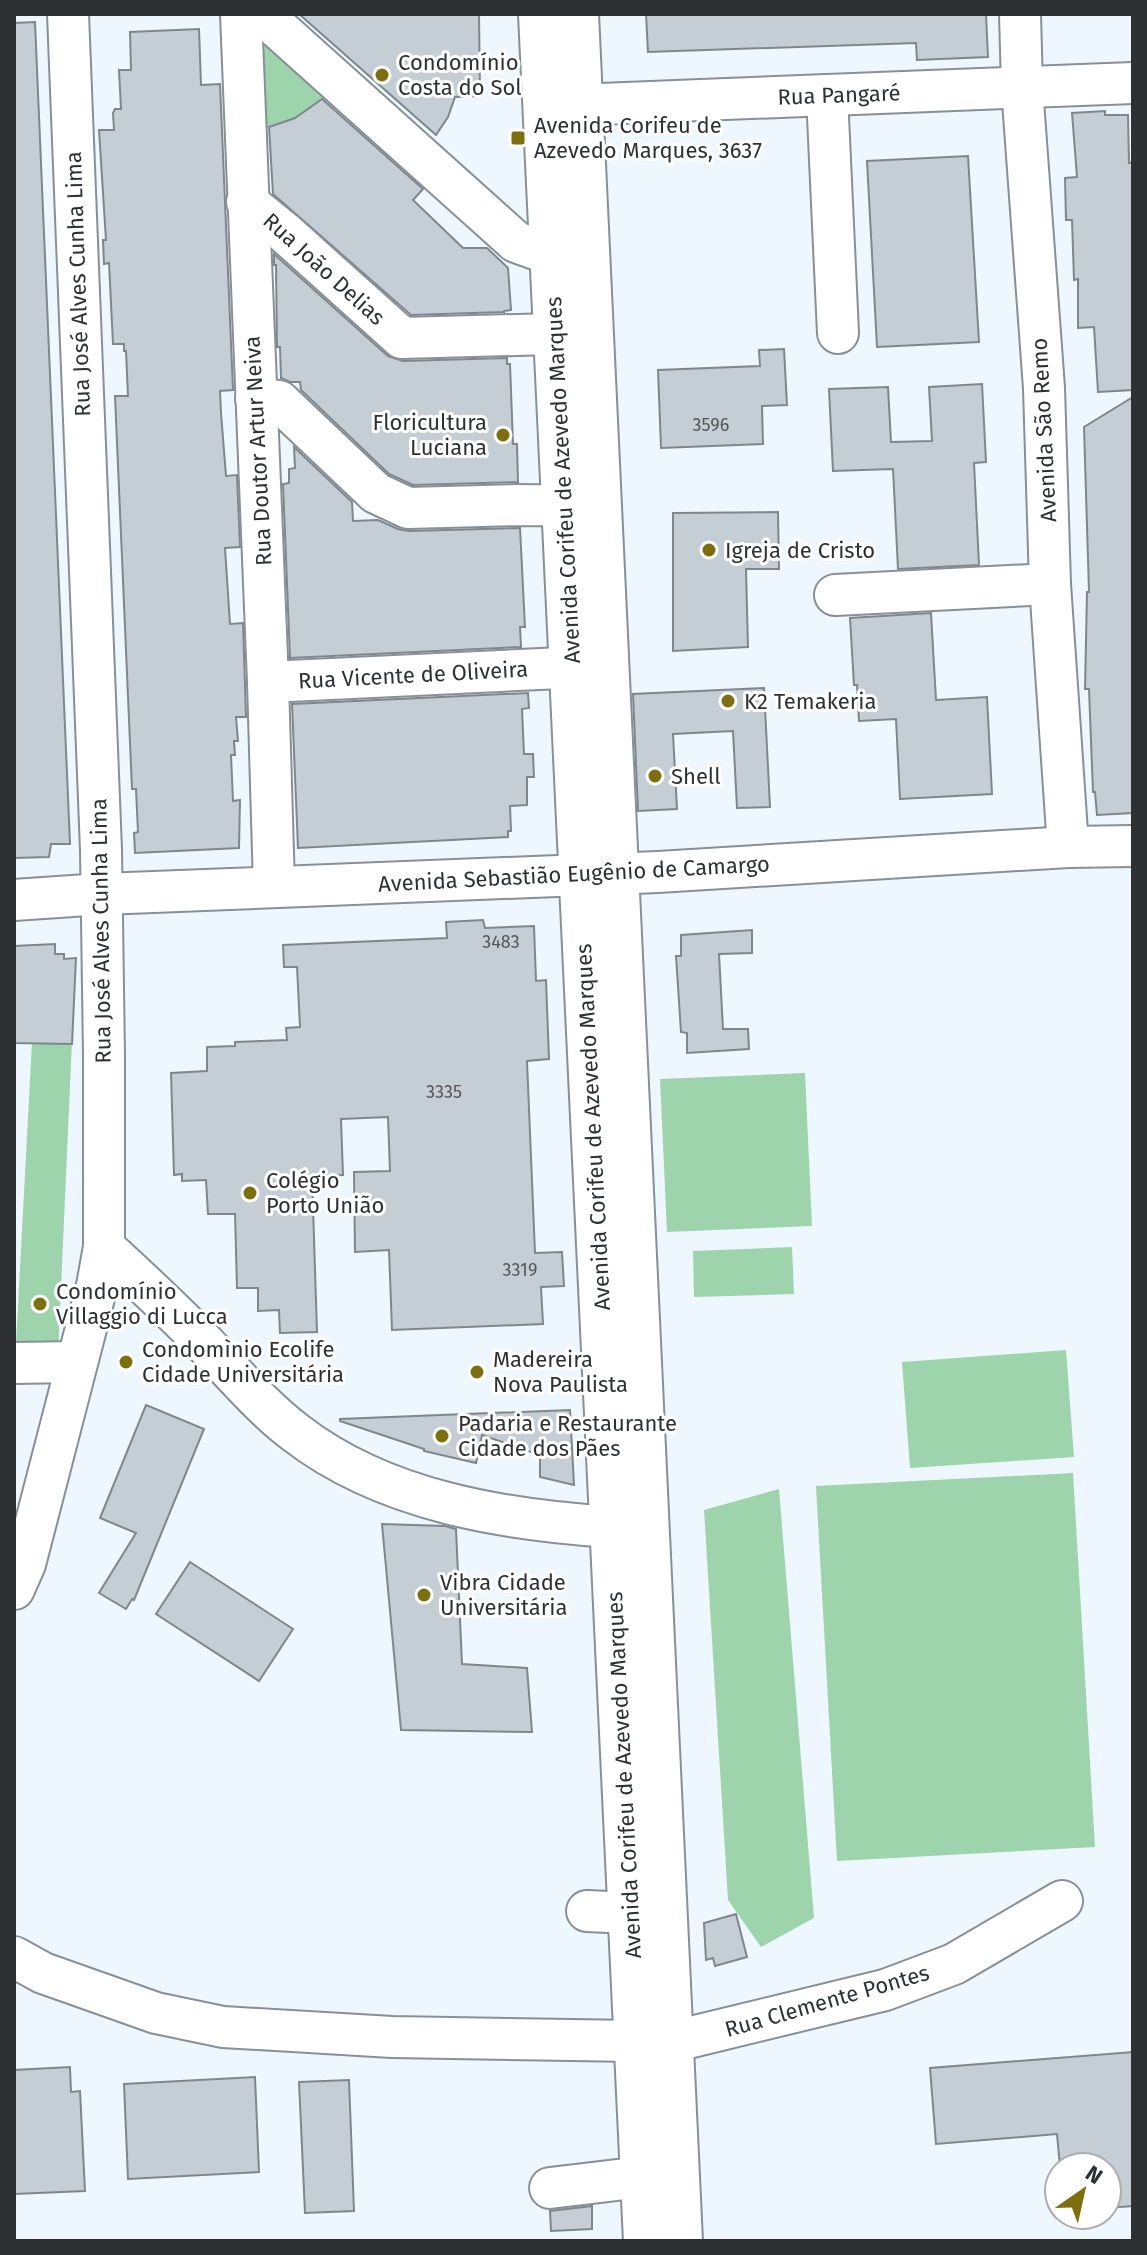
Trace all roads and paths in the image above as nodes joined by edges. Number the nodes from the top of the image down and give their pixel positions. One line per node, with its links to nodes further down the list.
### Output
1 (68, 14): 25 (street, Rua José Alves Cunha Lima)
2 (241, 14): 11 (street, Rua Doutor Artur Neiva)
3 (262, 14): 12 (street)
4 (541, 14): 10 (main road, Avenida Corifeu de Azevedo Marques)
5 (576, 14): 10 (main road, Avenida Corifeu de Azevedo Marques)
6 (1020, 14): 8 (street, Avenida São Remo)
7 (1133, 83): 8 (street, Rua Pangaré)
8 (1022, 87): 9 (street, Rua Pangaré); 17 (street, Avenida São Remo)
9 (827, 95): 10 (street, Rua Pangaré); 14 (street)
10 (563, 106): 12 (main road, Avenida Corifeu de Azevedo Marques)
11 (247, 202): 13 (street, Rua João Delias); 15 (street, Rua Doutor Artur Neiva)
12 (570, 255): 13 (main road, Avenida Corifeu de Azevedo Marques)
13 (573, 333): 16 (main road, Avenida Corifeu de Azevedo Marques)
14 (838, 333)
15 (256, 398): 16 (street); 20 (street, Rua Doutor Artur Neiva)
16 (582, 507): 19 (main road, Avenida Corifeu de Azevedo Marques)
17 (1050, 584): 18 (street); 22 (street, Avenida São Remo)
18 (835, 595)
19 (589, 667): 20 (street, Rua Vicente de Oliveira); 23 (main road, Avenida Corifeu de Azevedo Marques)
20 (268, 682): 24 (street, Rua Doutor Artur Neiva)
21 (1133, 846): 22 (street, Avenida Sebastião Eugênio de Camargo)
22 (1068, 847): 23 (street, Avenida Sebastião Eugênio de Camargo)
23 (599, 874): 24 (street, Avenida Sebastião Eugênio de Camargo); 30 (main road, Avenida Corifeu de Azevedo Marques); 32 (main road, Avenida Corifeu de Azevedo Marques)
24 (274, 887): 25 (street, Avenida Sebastião Eugênio de Camargo)
25 (102, 894): 26 (street, Avenida Sebastião Eugênio de Camargo); 27 (street, Rua José Alves Cunha Lima)
26 (14, 900)
27 (104, 1247): 28 (street, Rua José Alves Cunha Lima); 30 (street)
28 (76, 1362): 29 (street); 31 (street, Rua José Alves Cunha Lima)
29 (14, 1363)
30 (612, 1527): 32 (main road); 35 (main road, Avenida Corifeu de Azevedo Marques)
31 (14, 1589)
32 (656, 1723): 37 (main road, Avenida Corifeu de Azevedo Marques)
33 (1062, 1901): 37 (street, Rua Clemente Pontes)
34 (587, 1911): 35 (street)
35 (630, 1913): 37 (main road, Avenida Corifeu de Azevedo Marques)
36 (14, 1957): 37 (street, Rua Clemente Pontes)
37 (653, 2041): 38 (main road, Avenida Corifeu de Azevedo Marques); 41 (main road, Avenida Corifeu de Azevedo Marques)
38 (642, 2177): 39 (street); 40 (main road, Avenida Corifeu de Azevedo Marques)
39 (550, 2188)
40 (646, 2241)
41 (680, 2241)

